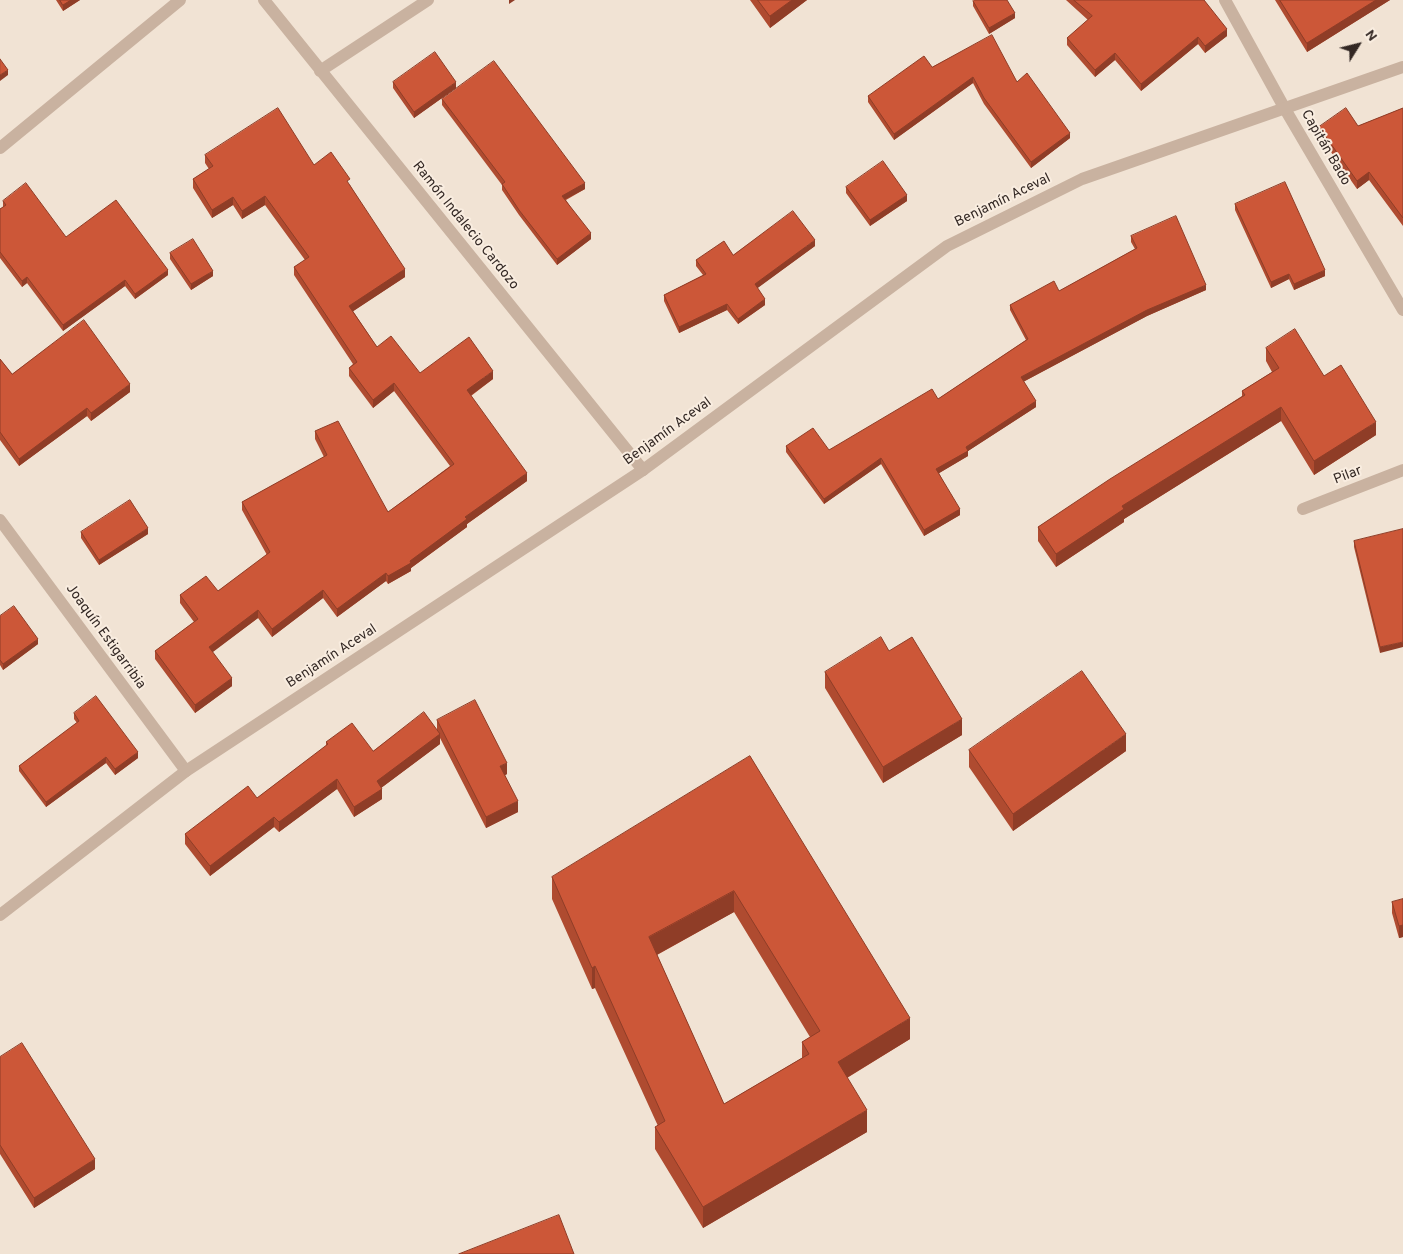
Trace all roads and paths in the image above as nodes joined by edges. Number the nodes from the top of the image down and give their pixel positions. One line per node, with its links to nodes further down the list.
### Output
1 (180, 0): 8 (street)
2 (264, 0): 6 (street, Ramón Indalecio Cardozo)
3 (428, 0): 6 (street)
4 (1225, 0): 7 (street, Capitán Bado)
5 (1403, 67): 7 (street, Benjamín Aceval)
6 (320, 71): 10 (street, Ramón Indalecio Cardozo)
7 (1285, 109): 9 (street, Capitán Bado); 10 (street, Benjamín Aceval)
8 (0, 148)
9 (1403, 310)
10 (642, 470): 14 (street, Benjamín Aceval)
11 (1403, 470): 12 (street, Pilar)
12 (1303, 509)
13 (0, 520): 14 (street, Joaquín Estigarribia)
14 (186, 771): 15 (street, Benjamín Aceval)
15 (0, 915)

